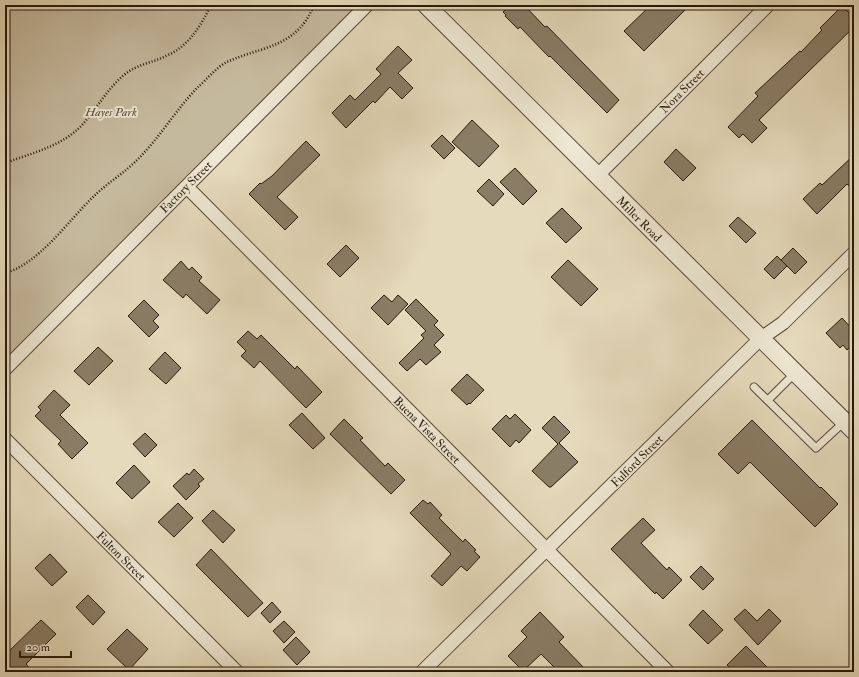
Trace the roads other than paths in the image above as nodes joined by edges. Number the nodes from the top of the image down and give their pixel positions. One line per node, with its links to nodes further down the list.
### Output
1 (367, 5): 5 (street, Factory Street)
2 (426, 5): 4 (street, Miller Road)
3 (768, 5): 4 (street, Nora Street)
4 (597, 176): 7 (street, Miller Road)
5 (187, 187): 8 (street, Factory Street); 14 (street, Buena Vista Street)
6 (854, 253): 7 (street, Fulford Street)
7 (760, 340): 9 (street, Miller Road); 14 (street, Fulford Street)
8 (5, 369)
9 (795, 373): 11 (lane); 12 (street, Miller Road)
10 (754, 386): 11 (lane)
11 (768, 400): 12 (lane)
12 (849, 426)
13 (5, 439): 15 (street, Fulton Street)
14 (547, 550): 16 (street, Fulford Street); 17 (street, Buena Vista Street)
15 (237, 672)
16 (422, 672)
17 (668, 672)

